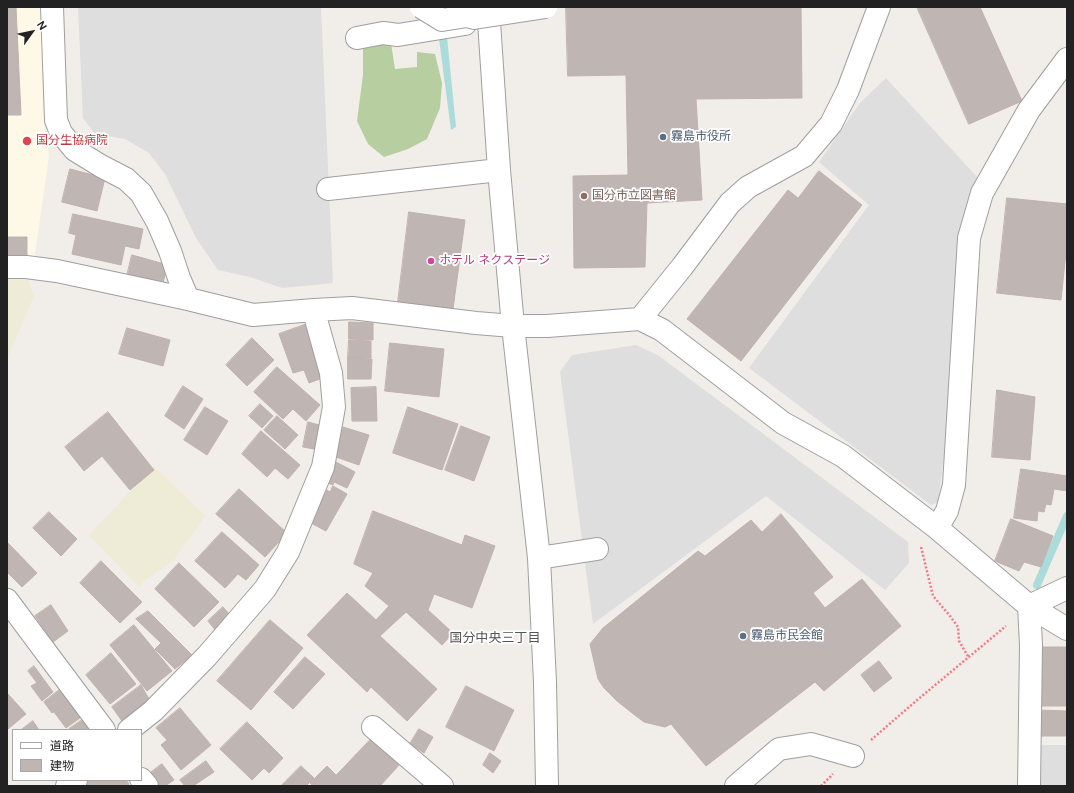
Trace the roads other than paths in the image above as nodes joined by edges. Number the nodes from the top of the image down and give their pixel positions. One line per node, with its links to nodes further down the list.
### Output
1 (52, 7): 11 (street)
2 (421, 7): 5 (street, bridge)
3 (546, 7): 5 (street, bridge)
4 (879, 7): 13 (street)
5 (481, 13): 6 (street); 8 (street)
6 (357, 38)
7 (1067, 59): 15 (street)
8 (498, 170): 9 (street); 14 (street)
9 (328, 189)
10 (7, 267): 11 (street)
11 (188, 299): 12 (street)
12 (314, 310): 14 (street); 24 (street)
13 (640, 319): 14 (street); 15 (street)
14 (512, 326): 17 (street)
15 (937, 528): 20 (street)
16 (597, 549): 17 (street)
17 (539, 558): 27 (street)
18 (1067, 588): 20 (street)
19 (7, 600): 23 (street)
20 (1029, 606): 21 (street); 29 (street)
21 (1067, 630)
22 (373, 727): 26 (street)
23 (103, 729)
24 (130, 729)
25 (853, 756): 28 (street)
26 (442, 786)
27 (547, 786)
28 (736, 786)
29 (1029, 786)

